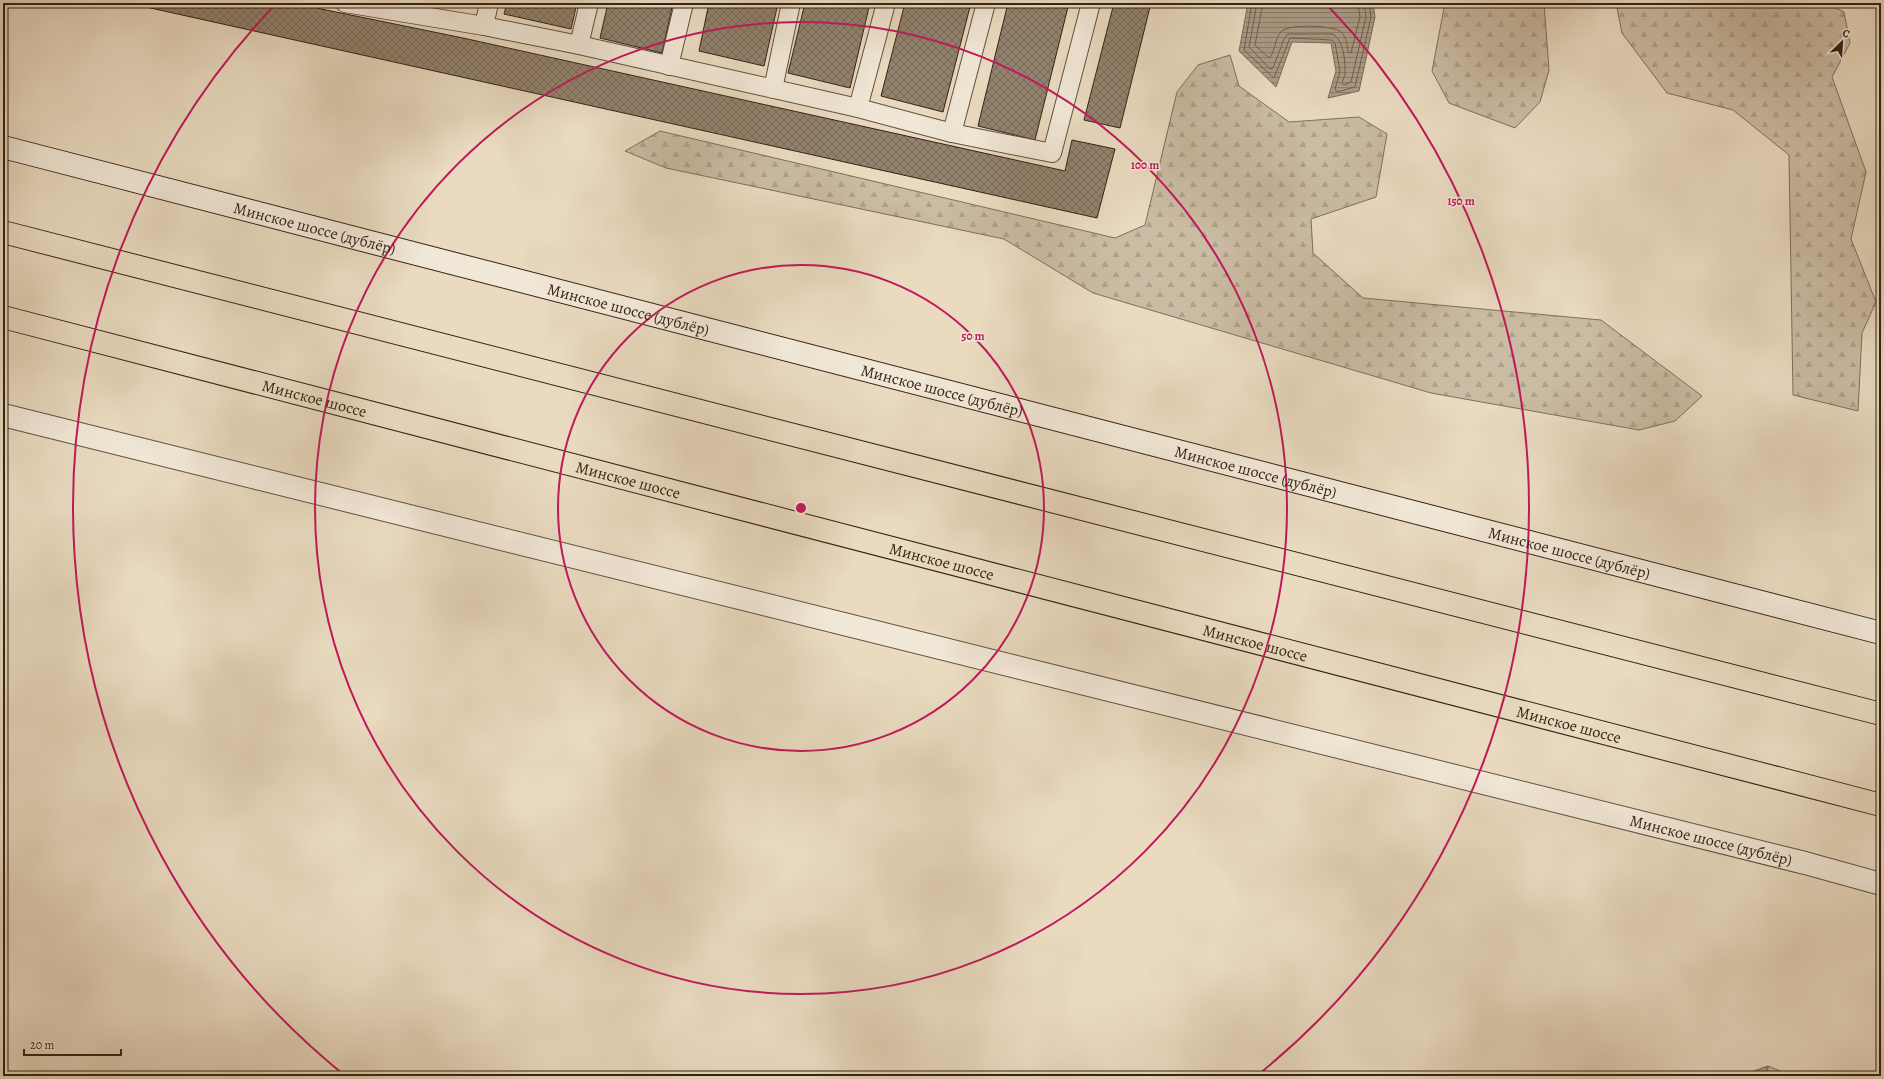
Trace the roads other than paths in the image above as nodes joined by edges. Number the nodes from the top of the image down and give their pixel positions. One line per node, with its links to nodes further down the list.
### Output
1 (344, 3): 9 (lane)
2 (489, 3): 10 (lane)
3 (589, 3): 11 (lane)
4 (684, 3): 12 (lane)
5 (791, 3): 13 (lane)
6 (886, 3): 14 (lane)
7 (986, 3): 15 (lane)
8 (1091, 3): 15 (lane)
9 (385, 6): 10 (lane)
10 (484, 26): 11 (lane)
11 (579, 45): 12 (lane)
12 (669, 66): 13 (lane)
13 (773, 89): 14 (lane)
14 (858, 108): 15 (lane)
15 (952, 133)
16 (3, 146): 20 (main road, Минское шоссе (дублёр))
17 (3, 232): 21 (highway)
18 (3, 317): 22 (highway, Минское шоссе)
19 (3, 415): 23 (main road, Минское шоссе (дублёр))
20 (1881, 633)
21 (1881, 714)
22 (1881, 805)
23 (1881, 884)

